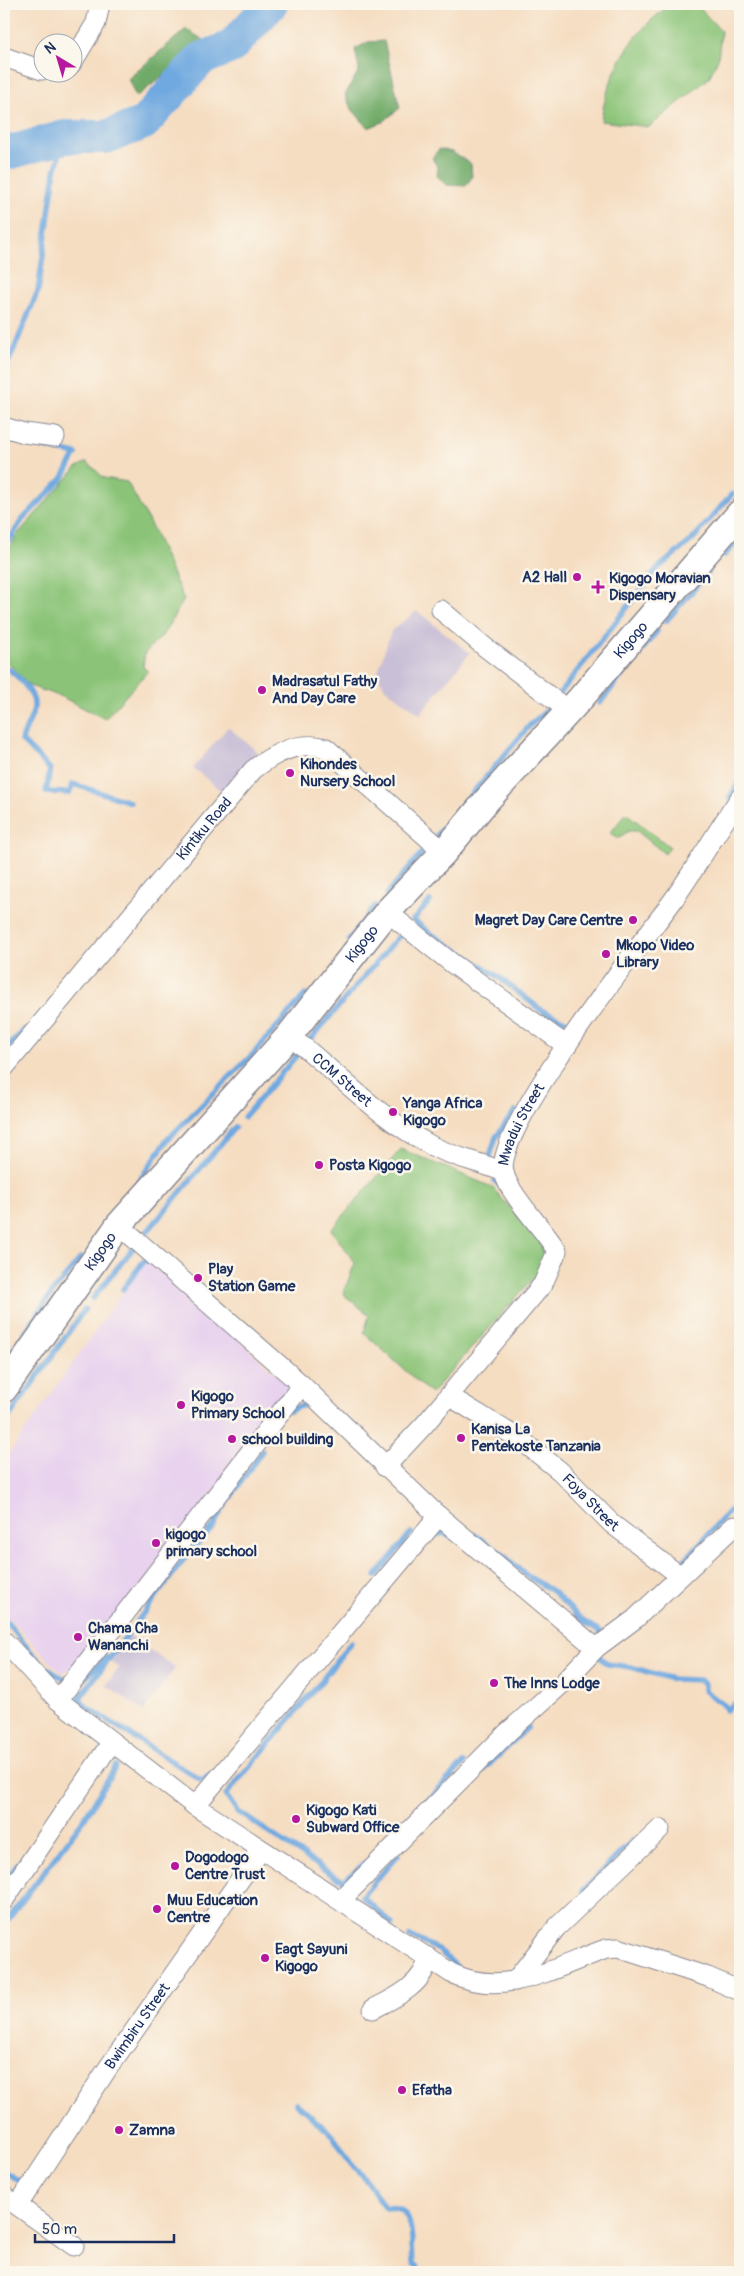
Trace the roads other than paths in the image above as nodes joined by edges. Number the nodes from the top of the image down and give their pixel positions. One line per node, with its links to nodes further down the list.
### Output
1 (100, 4): 2 (street)
2 (82, 46)
3 (4, 58): 4 (street)
4 (32, 67)
5 (4, 427): 6 (street)
6 (55, 437)
7 (740, 513): 9 (main road, Kigogo)
8 (441, 610): 9 (street)
9 (569, 711): 11 (main road, Kigogo)
10 (740, 798): 14 (street, Mwadui Street)
11 (444, 852): 12 (main road, Kigogo); 15 (street, Kintiku Road)
12 (387, 912): 13 (main road, Kigogo); 14 (street)
13 (288, 1037): 16 (street, CCM Street); 17 (main road, Kigogo)
14 (567, 1046): 16 (street, Mwadui Street)
15 (4, 1068)
16 (504, 1172): 20 (street, Mwadui Street)
17 (119, 1225): 18 (street); 19 (main road, Kigogo)
18 (302, 1385): 21 (street); 27 (street)
19 (4, 1389)
20 (449, 1396): 21 (street, Mwadui Street); 24 (street, Foya Street)
21 (385, 1466): 22 (street)
22 (438, 1516): 26 (street); 29 (street)
23 (734, 1526): 24 (street)
24 (681, 1573): 26 (street)
25 (4, 1641): 27 (street)
26 (596, 1648): 33 (street)
27 (58, 1700): 28 (street)
28 (111, 1743): 29 (street); 32 (street)
29 (195, 1806): 31 (street)
30 (660, 1829): 35 (street)
31 (260, 1850): 33 (street); 38 (street, Bwimbiru Street)
32 (4, 1900)
33 (341, 1900): 34 (street)
34 (428, 1957): 35 (street); 37 (street)
35 (515, 1982): 36 (street)
36 (740, 1991)
37 (373, 2009)
38 (11, 2200): 39 (street)
39 (74, 2246)

